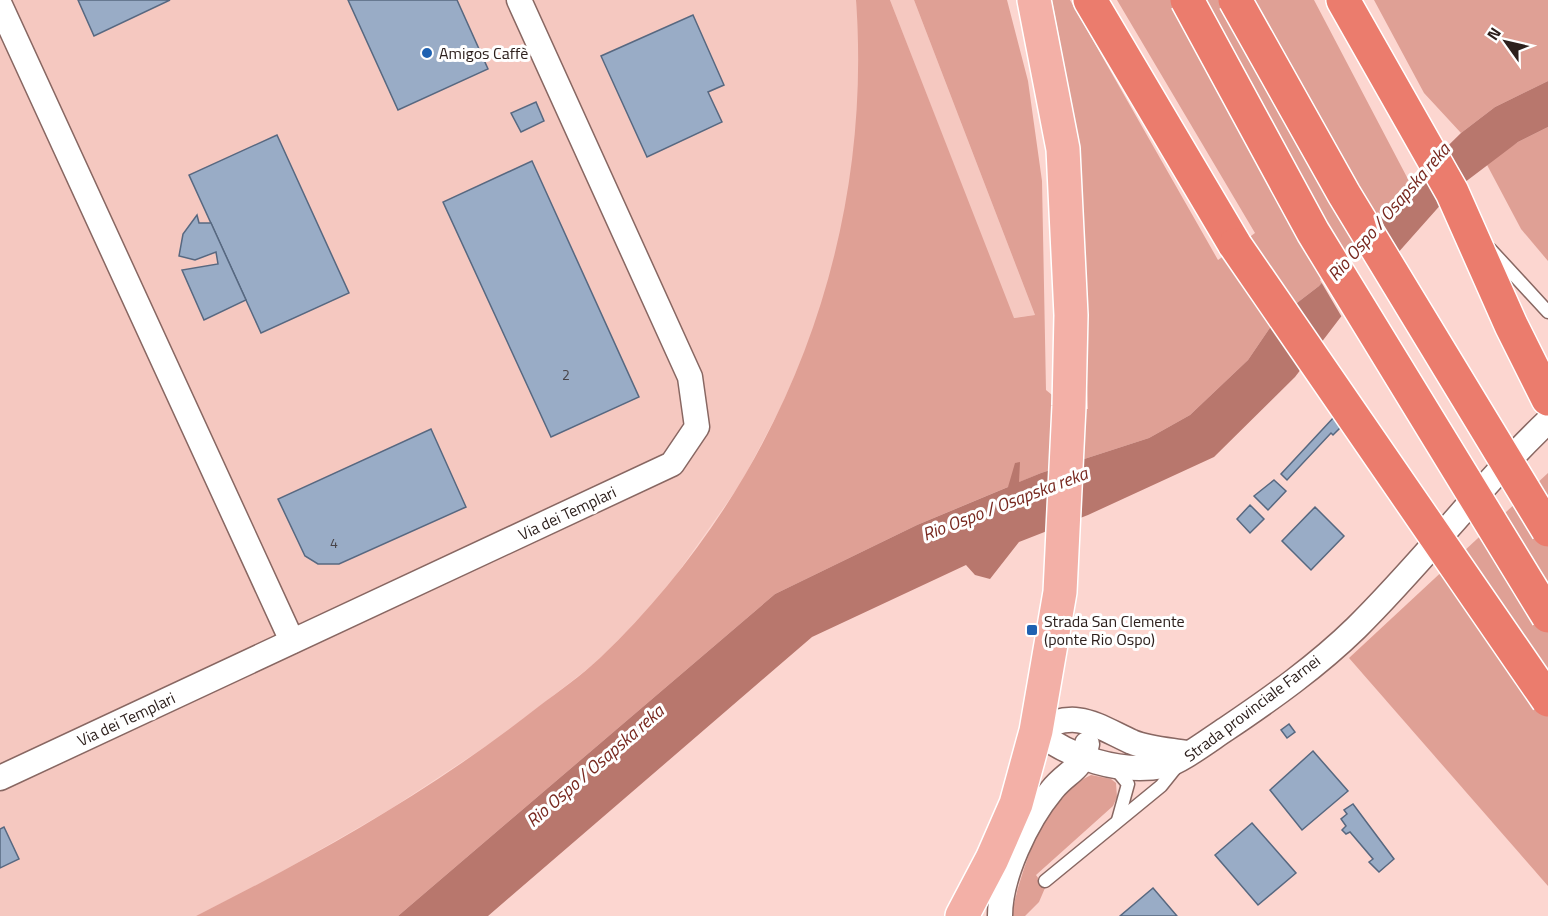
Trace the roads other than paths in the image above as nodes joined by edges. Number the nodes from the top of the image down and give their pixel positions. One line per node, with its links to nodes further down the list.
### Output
1 (519, 0): 14 (street, Via dei Templari)
2 (1034, 0): 17 (main road)
3 (1090, 0): 15 (highway, bridge)
4 (1186, 0): 13 (highway, bridge)
5 (1234, 0): 12 (highway, bridge)
6 (1343, 0): 8 (highway)
7 (0, 4): 14 (street)
8 (1458, 206): 9 (lane); 10 (highway)
9 (1548, 312)
10 (1548, 399)
11 (1548, 421): 18 (street, Strada provinciale Farnei)
12 (1548, 530)
13 (1548, 616)
14 (292, 641): 21 (street, Via dei Templari)
15 (1548, 700)
16 (1091, 722): 17 (street); 18 (street); 19 (street)
17 (1036, 731): 19 (street); 24 (main road)
18 (1187, 753): 20 (street); 22 (lane, Strada provinciale Farnei)
19 (1085, 757): 20 (street); 25 (street)
20 (1113, 766): 22 (lane)
21 (0, 778)
22 (1118, 820): 23 (lane, Strada provinciale Farnei)
23 (1045, 881)
24 (962, 916)
25 (1000, 916)

